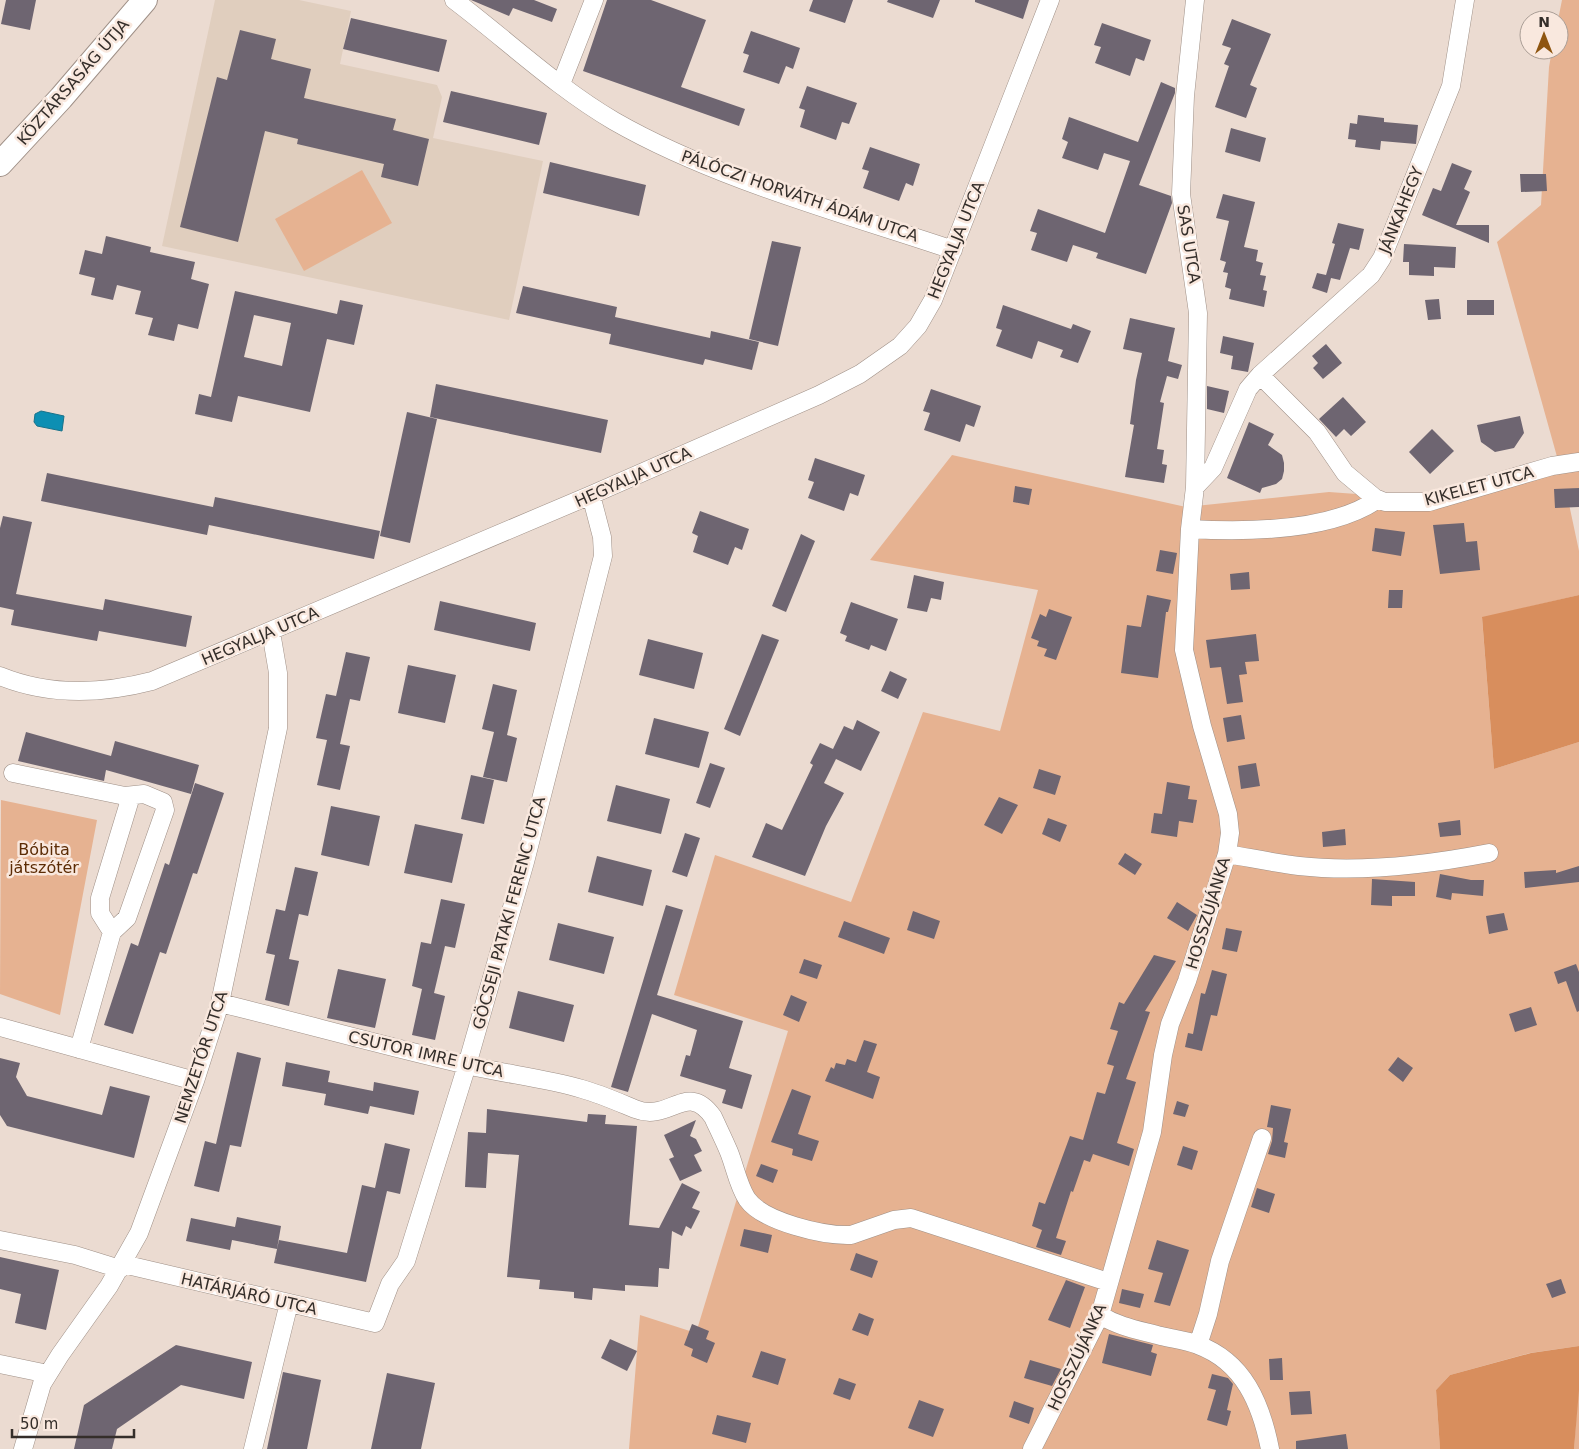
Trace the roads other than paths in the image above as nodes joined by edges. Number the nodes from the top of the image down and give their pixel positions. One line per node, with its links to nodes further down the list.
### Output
1 (145, 0): 9 (street, KÖZTÁRSASÁG ÚTJA)
2 (454, 0): 7 (street, PÁLÓCZI HORVÁTH ÁDÁM UTCA)
3 (594, 0): 8 (street)
4 (1050, 0): 10 (street, HEGYALJA UTCA)
5 (1195, 0): 13 (street, SAS UTCA)
6 (1465, 0): 11 (street, JÁNKAHEGY)
7 (473, 6): 8 (street, PÁLÓCZI HORVÁTH ÁDÁM UTCA)
8 (561, 84): 10 (street, PÁLÓCZI HORVÁTH ÁDÁM UTCA)
9 (0, 164)
10 (954, 250): 14 (street, HEGYALJA UTCA)
11 (1260, 375): 13 (street); 15 (street, KIKELET UTCA)
12 (1579, 462): 15 (street, KIKELET UTCA)
13 (1195, 488): 16 (street, HOSSZÚJÁNKA)
14 (591, 495): 17 (street, HEGYALJA UTCA); 27 (street, GÖCSEJI PATAKI FERENC UTCA)
15 (1378, 499): 16 (street)
16 (1190, 529): 22 (street, HOSSZÚJÁNKA)
17 (271, 632): 18 (street, HEGYALJA UTCA); 24 (street, NEMZETŐR UTCA)
18 (0, 676)
19 (13, 773): 20 (street)
20 (131, 796): 23 (street); 23 (street)
21 (1489, 853): 22 (street)
22 (1227, 854): 32 (street, HOSSZÚJÁNKA)
23 (112, 932): 26 (street)
24 (220, 1003): 27 (street, CSUTOR IMRE UTCA); 28 (street, NEMZETŐR UTCA)
25 (0, 1027): 26 (street)
26 (79, 1049): 28 (street)
27 (467, 1065): 32 (street, CSUTOR IMRE UTCA); 35 (street, GÖCSEJI PATAKI FERENC UTCA)
28 (195, 1081): 31 (street, NEMZETŐR UTCA)
29 (1262, 1138): 36 (street)
30 (0, 1240): 31 (street, HATÁRJÁRÓ UTCA)
31 (121, 1267): 33 (street, HATÁRJÁRÓ UTCA); 38 (street, NEMZETŐR UTCA)
32 (1108, 1282): 34 (street, HOSSZÚJÁNKA)
33 (289, 1303): 35 (street, HATÁRJÁRÓ UTCA); 40 (street)
34 (1100, 1315): 36 (street); 41 (street, HOSSZÚJÁNKA)
35 (376, 1323)
36 (1198, 1344): 42 (street)
37 (0, 1364): 38 (street)
38 (48, 1374): 39 (street, NEMZETŐR UTCA)
39 (22, 1449)
40 (253, 1449)
41 (1032, 1449)
42 (1270, 1449)

